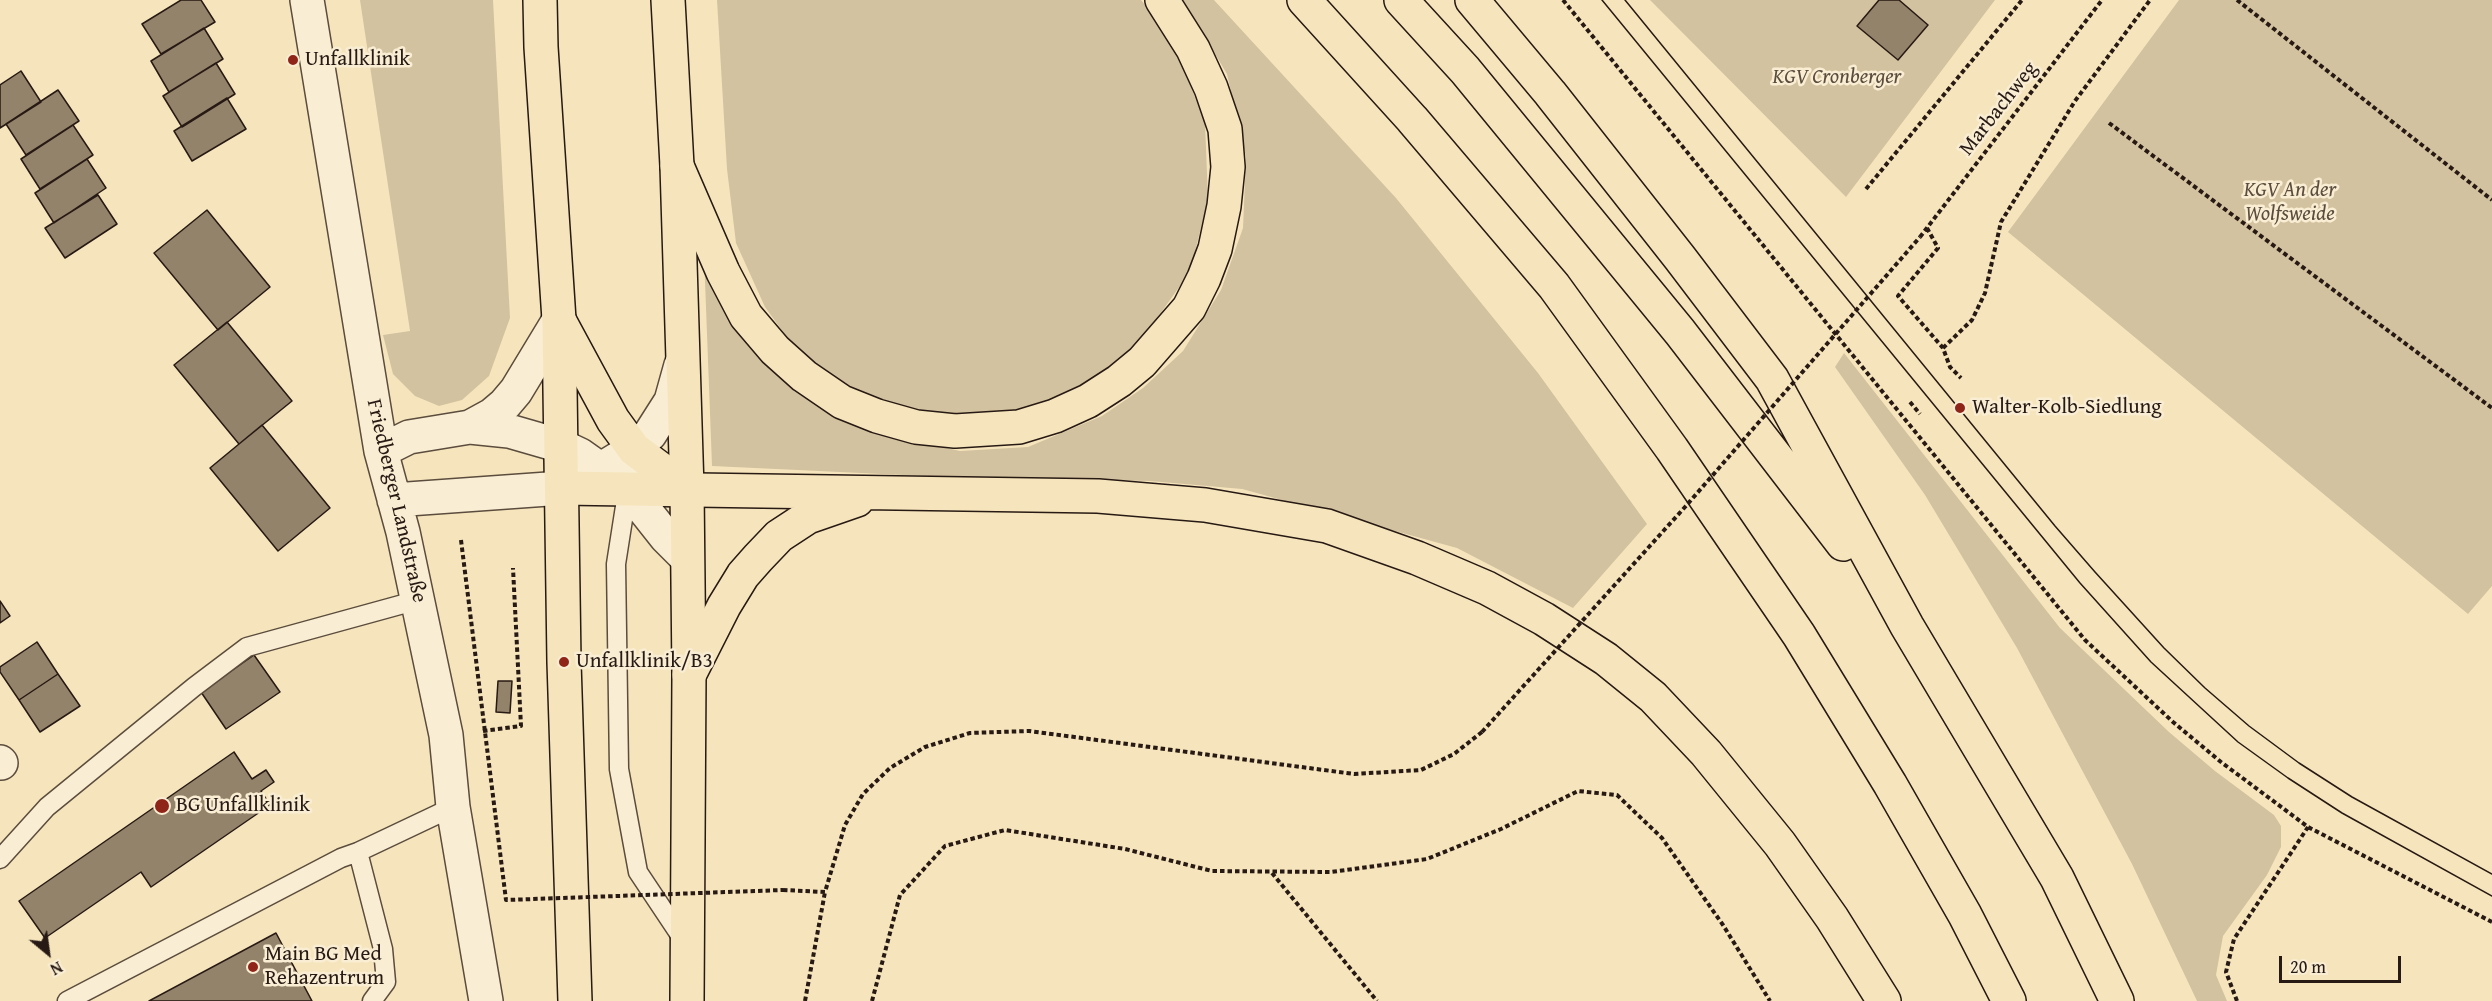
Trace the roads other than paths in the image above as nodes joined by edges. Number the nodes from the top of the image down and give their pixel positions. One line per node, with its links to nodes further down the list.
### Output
1 (307, 0): 14 (street, Friedberger Landstraße)
2 (540, 0): 9 (main road)
3 (668, 0): 8 (main road)
4 (1162, 0): 8 (main road)
5 (1304, 0): 35 (main road)
6 (1401, 0): 23 (main road)
7 (1472, 0): 23 (main road)
8 (677, 166): 10 (main road)
9 (559, 320): 11 (street); 12 (main road); 13 (main road)
10 (684, 354): 13 (street); 18 (main road)
11 (470, 427): 12 (street); 14 (street)
12 (561, 446): 15 (street); 16 (main road)
13 (634, 449): 15 (street); 17 (lane); 18 (main road)
14 (381, 451): 20 (street, Friedberger Landstraße)
15 (602, 471): 16 (street); 17 (street)
16 (562, 488): 17 (main road); 20 (street); 32 (main road)
17 (628, 489): 18 (main road); 21 (street); 28 (lane)
18 (687, 489): 19 (main road); 21 (main road)
19 (880, 493): 24 (main road); 34 (main road)
20 (394, 500): 22 (street, Friedberger Landstraße)
21 (687, 558): 24 (main road)
22 (418, 600): 25 (street, Friedberger Landstraße); 27 (lane)
23 (1907, 626): 36 (main road)
24 (689, 675): 28 (main road)
25 (453, 807): 26 (lane); 31 (street, Friedberger Landstraße)
26 (358, 852): 29 (lane); 30 (lane)
27 (0, 858)
28 (688, 948): 33 (main road)
29 (67, 1001)
30 (372, 1001)
31 (486, 1001)
32 (575, 1001)
33 (687, 1001)
34 (1884, 1001)
35 (2008, 1001)
36 (2117, 1001)

